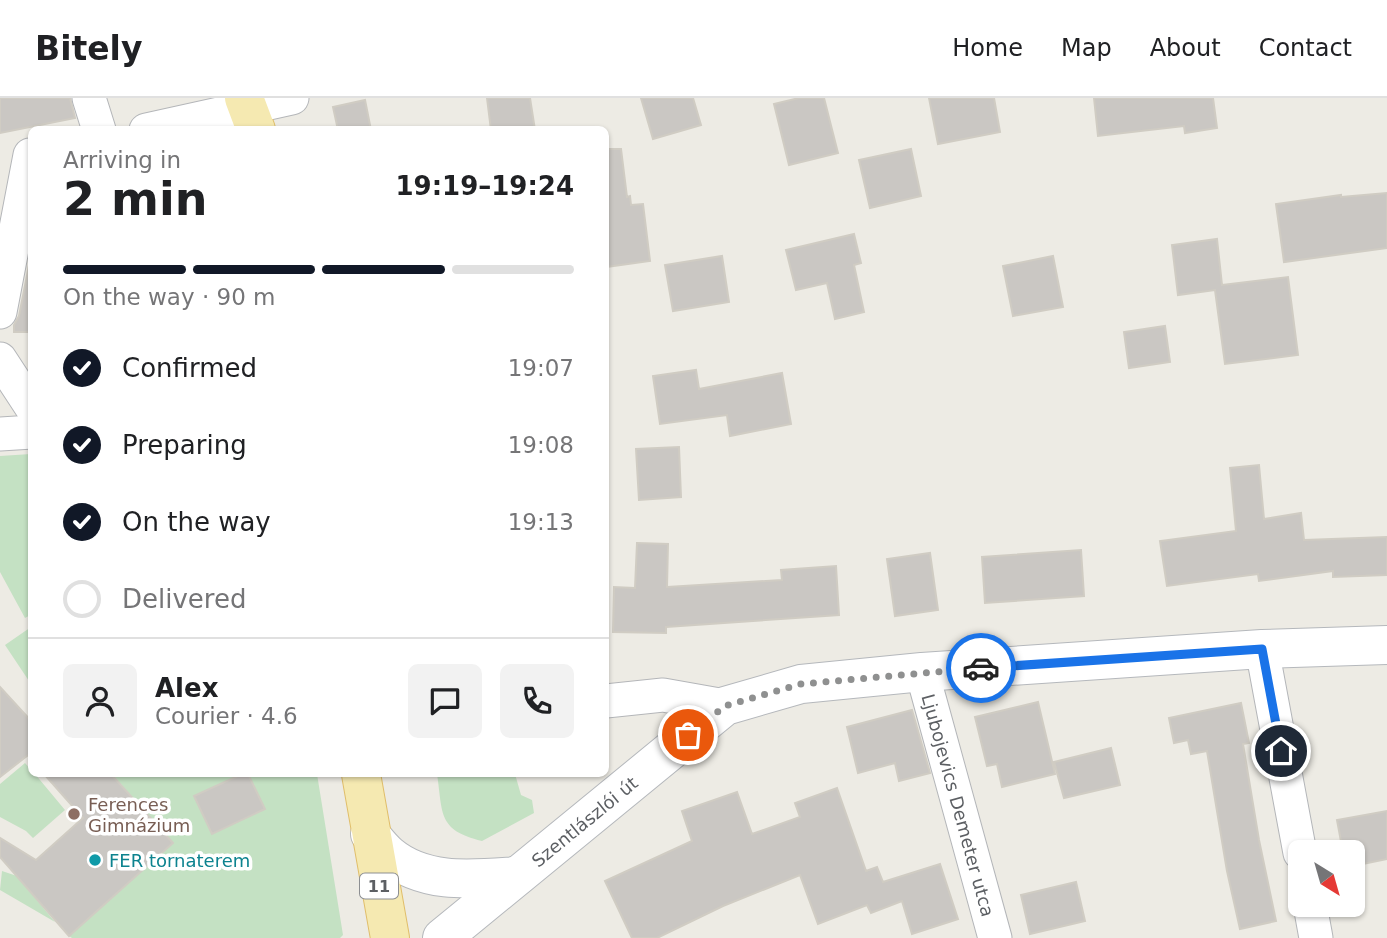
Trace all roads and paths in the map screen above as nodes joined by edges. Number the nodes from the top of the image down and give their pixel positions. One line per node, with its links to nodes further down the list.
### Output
1 (89, 98): 4 (street)
2 (292, 98): 3 (street)
3 (250, 112): 5 (street)
4 (98, 126)
5 (169, 126)
6 (21, 157): 7 (street)
7 (0, 312)
8 (0, 359): 9 (street)
9 (28, 402)
10 (28, 432): 11 (street)
11 (0, 434)
12 (1387, 645): 13 (main road, Szentlászlói út)
13 (1262, 649): 14 (main road, Szentlászlói út); 19 (street)
14 (922, 672): 16 (main road, Szentlászlói út); 24 (street, Ljubojevics Demeter utca)
15 (609, 701): 16 (street, Szentlászlói út)
16 (725, 706): 20 (main road, Szentlászlói út)
17 (361, 777): 18 (main road, 11)
18 (370, 834): 20 (main road); 22 (main road, 11)
19 (1298, 840)
20 (517, 876): 23 (main road, Szentlászlói út)
21 (1312, 917): 25 (street)
22 (390, 938)
23 (442, 938)
24 (995, 938)
25 (1316, 938)

